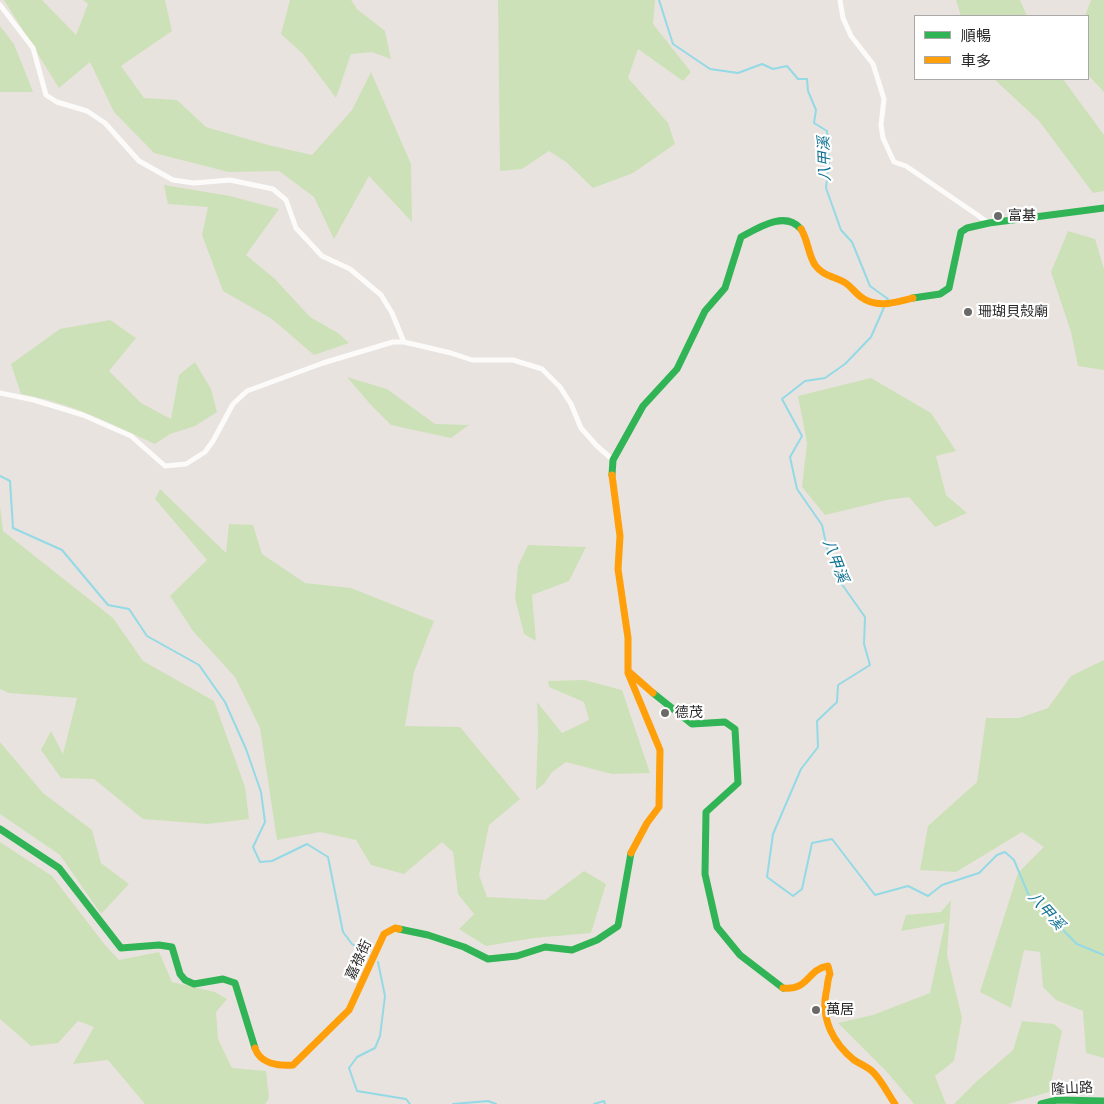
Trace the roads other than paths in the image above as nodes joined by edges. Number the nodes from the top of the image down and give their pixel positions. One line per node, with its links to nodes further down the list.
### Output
1 (840, 0): 4 (street)
2 (0, 5): 5 (street)
3 (1104, 208): 4 (street)
4 (989, 223): 7 (street)
5 (404, 342): 6 (street); 7 (street)
6 (0, 393)
7 (613, 460): 8 (street)
8 (628, 671): 9 (street, 嘉祿街); 11 (street)
9 (0, 828)
10 (1104, 1101): 12 (street, 隆山路)
11 (895, 1104)
12 (1041, 1104)

